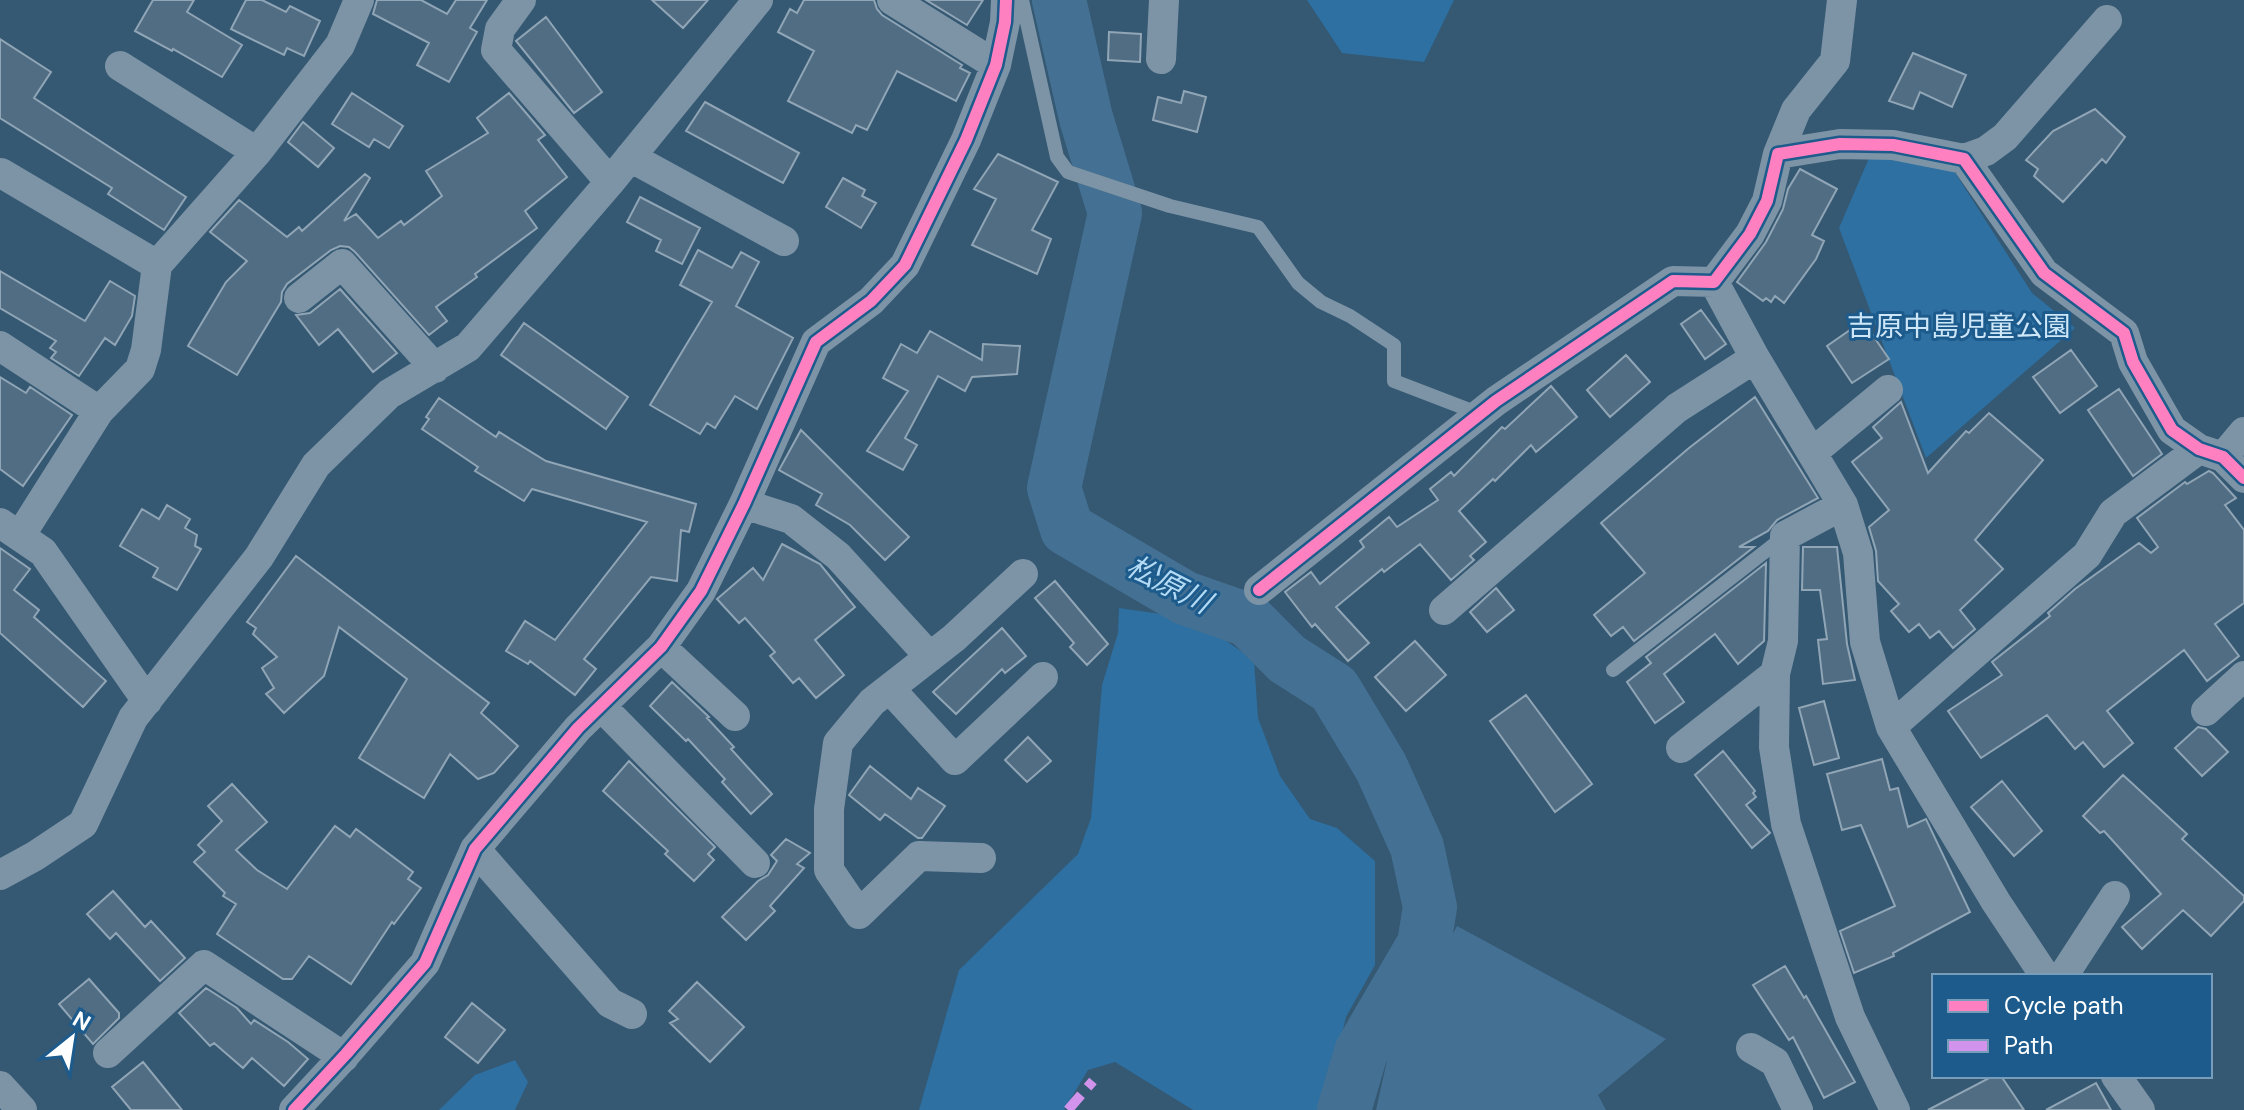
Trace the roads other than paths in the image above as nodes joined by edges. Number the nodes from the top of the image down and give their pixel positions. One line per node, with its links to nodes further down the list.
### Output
1 (521, 0): 18 (street)
2 (758, 0): 15 (street)
3 (892, 0): 11 (street)
4 (1006, 0): 11 (street)
5 (1022, 0): 28 (lane)
6 (1164, 0): 10 (street)
7 (1842, 0): 14 (street)
8 (357, 1): 13 (street)
9 (2107, 20): 16 (street)
10 (1161, 59)
11 (996, 65): 32 (street)
12 (120, 66): 13 (street)
13 (257, 152): 20 (street)
14 (1778, 154): 16 (street); 21 (street)
15 (630, 157): 18 (street); 19 (street)
16 (1964, 159): 31 (street)
17 (1, 173): 20 (street)
18 (610, 182): 25 (street)
19 (784, 241)
20 (157, 265): 27 (street)
21 (1714, 282): 24 (street); 28 (street)
22 (299, 298): 25 (street)
23 (0, 346): 27 (street)
24 (1755, 358): 30 (street); 38 (street)
25 (435, 368): 46 (street)
26 (1888, 390): 30 (street)
27 (99, 411): 34 (street)
28 (1480, 414): 37 (street)
29 (2244, 432): 31 (street)
30 (1813, 452): 33 (street)
31 (2222, 462): 50 (street)
32 (744, 504): 39 (street); 40 (street)
33 (1843, 505): 35 (street); 50 (street)
34 (10, 530): 46 (street)
35 (1785, 536): 41 (lane); 42 (street)
36 (1023, 574): 40 (street)
37 (1259, 590)
38 (1444, 610)
39 (661, 647): 47 (street); 49 (street)
40 (930, 657): 45 (street)
41 (1613, 670)
42 (1775, 674): 51 (street); 68 (street)
43 (2244, 676): 48 (street)
44 (1043, 677): 45 (street)
45 (890, 689): 53 (street)
46 (147, 701): 55 (street)
47 (601, 706): 52 (street); 54 (street)
48 (2206, 711)
49 (735, 716)
50 (1891, 727): 57 (street)
51 (1681, 748)
52 (475, 849): 59 (street); 62 (street)
53 (981, 858)
54 (755, 863)
55 (0, 875)
56 (2115, 896): 58 (street)
57 (2044, 974)
58 (2064, 974)
59 (632, 1014)
60 (1751, 1048): 67 (street)
61 (108, 1053): 62 (street)
62 (344, 1057): 66 (street)
63 (2117, 1078): 69 (street)
64 (0, 1086): 65 (street)
65 (22, 1110)
66 (294, 1110)
67 (1798, 1110)
68 (1895, 1110)
69 (2140, 1110)

